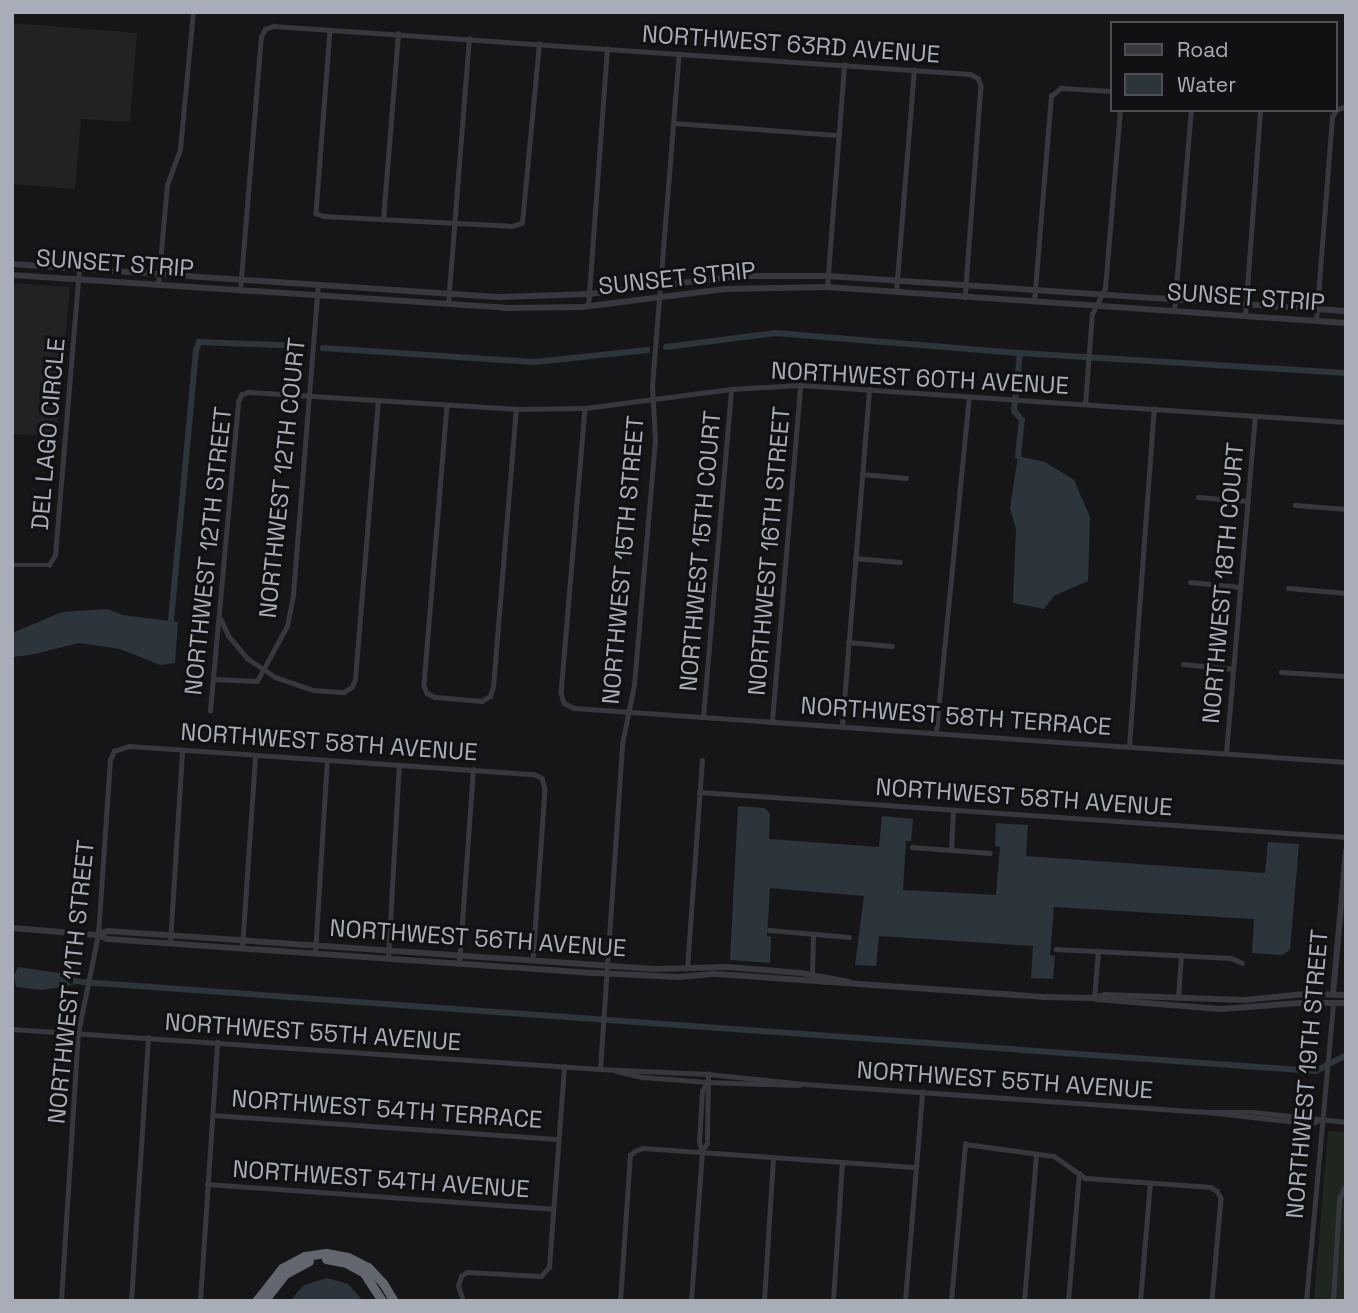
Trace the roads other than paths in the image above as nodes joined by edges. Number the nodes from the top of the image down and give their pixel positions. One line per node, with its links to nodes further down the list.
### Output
1 (193, 12): 21 (street)
2 (330, 30): 3 (street, NORTHWEST 63RD AVENUE); 17 (street); 24 (street, NORTHWEST 63RD AVENUE)
3 (398, 34): 4 (street, NORTHWEST 63RD AVENUE); 17 (street)
4 (469, 40): 5 (street, NORTHWEST 63RD AVENUE); 18 (street)
5 (539, 44): 6 (street, NORTHWEST 63RD AVENUE); 18 (street)
6 (607, 49): 7 (street, NORTHWEST 63RD AVENUE); 38 (street)
7 (679, 54): 8 (street, NORTHWEST 63RD AVENUE); 15 (street, NORTHWEST 15TH STREET)
8 (844, 65): 9 (street, NORTHWEST 63RD AVENUE); 16 (street)
9 (914, 70): 27 (street); 31 (street, NORTHWEST 63RD AVENUE)
10 (1110, 91): 33 (street)
11 (1120, 112): 39 (street)
12 (1191, 112): 43 (street)
13 (1259, 112): 45 (street)
14 (1335, 112): 49 (street)
15 (674, 123): 16 (street); 30 (street, NORTHWEST 15TH STREET)
16 (839, 135): 23 (street)
17 (383, 220): 18 (street)
18 (454, 223): 37 (street)
19 (12, 264): 20 (street, SUNSET STRIP)
20 (79, 268): 21 (street, SUNSET STRIP); 25 (street, DEL LAGO CIRCLE)
21 (159, 274): 24 (street, SUNSET STRIP); 28 (street)
22 (12, 275): 25 (street, SUNSET STRIP)
23 (828, 276): 26 (street, SUNSET STRIP); 27 (street, SUNSET STRIP); 32 (street)
24 (241, 278): 29 (street, SUNSET STRIP); 34 (street)
25 (78, 279): 28 (street, SUNSET STRIP); 78 (street, DEL LAGO CIRCLE)
26 (707, 279): 30 (street, SUNSET STRIP); 35 (street)
27 (897, 280): 31 (street, SUNSET STRIP); 36 (street)
28 (158, 285): 34 (street, SUNSET STRIP)
29 (318, 285): 37 (street, SUNSET STRIP); 40 (street, NORTHWEST 12TH COURT)
30 (661, 285): 38 (street, SUNSET STRIP); 41 (street, NORTHWEST 15TH STREET)
31 (966, 285): 33 (street, SUNSET STRIP); 42 (street)
32 (827, 287): 35 (street, SUNSET STRIP); 36 (street, SUNSET STRIP)
33 (1035, 290): 39 (street, SUNSET STRIP); 44 (street)
34 (240, 291): 40 (street, SUNSET STRIP)
35 (708, 291): 41 (street, SUNSET STRIP)
36 (896, 292): 42 (street, SUNSET STRIP)
37 (449, 294): 38 (street, SUNSET STRIP); 46 (street)
38 (588, 294): 48 (street)
39 (1104, 294): 43 (street, SUNSET STRIP); 47 (street)
40 (317, 296): 46 (street, SUNSET STRIP); 59 (street, NORTHWEST 12TH COURT)
41 (661, 297): 48 (street, SUNSET STRIP); 61 (street, NORTHWEST 15TH STREET)
42 (965, 297): 44 (street, SUNSET STRIP)
43 (1175, 299): 45 (street, SUNSET STRIP); 50 (street)
44 (1034, 302): 47 (street, SUNSET STRIP)
45 (1246, 304): 49 (street, SUNSET STRIP); 52 (street)
46 (448, 305): 48 (street, SUNSET STRIP)
47 (1097, 306): 50 (street, SUNSET STRIP); 63 (street)
48 (589, 307)
49 (1317, 309): 51 (street, SUNSET STRIP); 53 (street)
50 (1174, 311): 52 (street, SUNSET STRIP)
51 (1346, 311)
52 (1245, 316): 53 (street, SUNSET STRIP)
53 (1315, 321): 54 (street, SUNSET STRIP)
54 (1346, 323)
55 (800, 384): 56 (street, NORTHWEST 60TH AVENUE); 57 (street, NORTHWEST 60TH AVENUE); 95 (street, NORTHWEST 16TH STREET)
56 (731, 389): 61 (street, NORTHWEST 60TH AVENUE); 94 (street, NORTHWEST 15TH COURT)
57 (869, 389): 60 (street, NORTHWEST 60TH AVENUE); 70 (street)
58 (241, 395): 59 (street, NORTHWEST 60TH AVENUE); 83 (street, NORTHWEST 12TH STREET)
59 (309, 397): 62 (street, NORTHWEST 60TH AVENUE); 88 (street, NORTHWEST 12TH COURT)
60 (969, 397): 63 (street, NORTHWEST 60TH AVENUE); 97 (street)
61 (652, 400): 65 (street, NORTHWEST 60TH AVENUE); 93 (street, NORTHWEST 15TH STREET)
62 (379, 401): 64 (street, NORTHWEST 60TH AVENUE); 88 (street)
63 (1085, 404): 67 (street, NORTHWEST 60TH AVENUE)
64 (447, 405): 66 (street, NORTHWEST 60TH AVENUE); 66 (street)
65 (586, 408): 66 (street, NORTHWEST 60TH AVENUE); 93 (street, NORTHWEST 58TH TERRACE)
66 (516, 409)
67 (1154, 409): 68 (street, NORTHWEST 60TH AVENUE); 98 (street)
68 (1255, 416): 69 (street, NORTHWEST 60TH AVENUE); 73 (street, NORTHWEST 18TH COURT)
69 (1346, 422)
70 (862, 474): 71 (street); 76 (street)
71 (906, 478)
72 (1198, 497): 73 (street)
73 (1248, 501): 80 (street, NORTHWEST 18TH COURT)
74 (1294, 505): 75 (street)
75 (1346, 509)
76 (855, 558): 77 (street); 84 (street)
77 (900, 562)
78 (12, 565)
79 (1190, 582): 80 (street)
80 (1240, 587): 87 (street, NORTHWEST 18TH COURT)
81 (1288, 588): 82 (street)
82 (1346, 593)
83 (220, 615): 88 (street); 91 (street, NORTHWEST 12TH STREET)
84 (848, 642): 85 (street); 96 (street)
85 (892, 646)
86 (1183, 664): 87 (street)
87 (1233, 669): 101 (street, NORTHWEST 18TH COURT)
88 (263, 670): 91 (street)
89 (1281, 672): 90 (street)
90 (1346, 676)
91 (214, 679): 92 (street, NORTHWEST 12TH STREET)
92 (210, 711)
93 (629, 712): 94 (street, NORTHWEST 58TH TERRACE); 130 (street, NORTHWEST 15TH STREET)
94 (703, 717): 95 (street, NORTHWEST 58TH TERRACE)
95 (772, 721): 96 (street, NORTHWEST 58TH TERRACE)
96 (842, 726): 97 (street, NORTHWEST 58TH TERRACE)
97 (936, 733): 98 (street, NORTHWEST 58TH TERRACE)
98 (1129, 746): 101 (street, NORTHWEST 58TH TERRACE)
99 (182, 750): 100 (street, NORTHWEST 58TH AVENUE); 102 (street, NORTHWEST 58TH AVENUE); 120 (street)
100 (114, 751): 118 (street, NORTHWEST 11TH STREET)
101 (1226, 753): 105 (street, NORTHWEST 58TH TERRACE)
102 (255, 755): 103 (street, NORTHWEST 58TH AVENUE); 121 (street)
103 (327, 760): 106 (street, NORTHWEST 58TH AVENUE); 123 (street)
104 (702, 761): 108 (street)
105 (1346, 762)
106 (399, 765): 107 (street, NORTHWEST 58TH AVENUE); 125 (street)
107 (473, 770): 127 (street); 129 (street, NORTHWEST 58TH AVENUE)
108 (699, 792): 109 (street, NORTHWEST 58TH AVENUE); 131 (street)
109 (953, 810): 110 (street, NORTHWEST 58TH AVENUE); 112 (street)
110 (1346, 837)
111 (912, 847): 112 (street)
112 (951, 849): 114 (street)
113 (1346, 851): 133 (street, NORTHWEST 19TH STREET)
114 (990, 853)
115 (12, 928): 118 (street, NORTHWEST 56TH AVENUE)
116 (769, 930): 117 (street)
117 (813, 934): 119 (street); 132 (street)
118 (98, 935): 120 (street, NORTHWEST 56TH AVENUE); 140 (street, NORTHWEST 11TH STREET)
119 (849, 937)
120 (171, 940): 121 (street, NORTHWEST 56TH AVENUE)
121 (242, 945): 123 (street, NORTHWEST 56TH AVENUE)
122 (1056, 949): 124 (street)
123 (316, 950): 125 (street, NORTHWEST 56TH AVENUE)
124 (1098, 951): 126 (street); 135 (street)
125 (388, 955): 127 (street, NORTHWEST 56TH AVENUE)
126 (1181, 955): 128 (street); 136 (street)
127 (459, 960): 129 (street, NORTHWEST 56TH AVENUE)
128 (1242, 963)
129 (532, 965): 130 (street, NORTHWEST 56TH AVENUE)
130 (607, 970): 131 (street, NORTHWEST 56TH AVENUE); 144 (street, NORTHWEST 15TH STREET)
131 (687, 972): 132 (street, NORTHWEST 56TH AVENUE)
132 (812, 978): 135 (street, NORTHWEST 56TH AVENUE)
133 (1333, 994): 134 (street, NORTHWEST 56TH AVENUE); 136 (street, NORTHWEST 56TH AVENUE); 137 (street, NORTHWEST 19TH STREET)
134 (1346, 995)
135 (1094, 998): 136 (street, NORTHWEST 56TH AVENUE)
136 (1178, 1002): 137 (street, NORTHWEST 56TH AVENUE)
137 (1332, 1003): 138 (street, NORTHWEST 56TH AVENUE); 151 (street, NORTHWEST 19TH STREET)
138 (1346, 1003)
139 (12, 1028): 140 (street, NORTHWEST 55TH AVENUE)
140 (78, 1033): 141 (street, NORTHWEST 55TH AVENUE); 164 (street, NORTHWEST 11TH STREET)
141 (148, 1038): 142 (street, NORTHWEST 55TH AVENUE); 165 (street)
142 (217, 1043): 143 (street, NORTHWEST 55TH AVENUE); 150 (street)
143 (564, 1067): 144 (street, NORTHWEST 55TH AVENUE); 153 (street)
144 (600, 1069): 145 (street, NORTHWEST 55TH AVENUE)
145 (612, 1070): 146 (street, NORTHWEST 55TH AVENUE); 147 (street, NORTHWEST 55TH AVENUE)
146 (708, 1074): 147 (street); 148 (street, NORTHWEST 55TH AVENUE)
147 (707, 1082): 148 (street, NORTHWEST 55TH AVENUE); 154 (street)
148 (806, 1084): 149 (street, NORTHWEST 55TH AVENUE)
149 (922, 1091): 151 (street, NORTHWEST 55TH AVENUE); 158 (street)
150 (213, 1115): 153 (street, NORTHWEST 54TH TERRACE); 161 (street)
151 (1321, 1120): 152 (street, NORTHWEST 55TH AVENUE); 182 (street, NORTHWEST 19TH STREET)
152 (1346, 1122)
153 (558, 1139): 163 (street)
154 (702, 1152): 156 (street); 172 (street); 173 (street)
155 (1037, 1154): 159 (street); 177 (street); 178 (street)
156 (773, 1157): 157 (street); 174 (street)
157 (842, 1162): 158 (street); 175 (street)
158 (916, 1167): 176 (street)
159 (1079, 1172): 160 (street); 179 (street)
160 (1150, 1183): 180 (street); 181 (street)
161 (207, 1184): 163 (street, NORTHWEST 54TH AVENUE); 166 (street)
162 (1346, 1184): 183 (street)
163 (552, 1209): 171 (street)
164 (61, 1301)
165 (131, 1301)
166 (200, 1301)
167 (256, 1301): 170 (highway)
168 (264, 1301): 169 (highway)
169 (382, 1301)
170 (394, 1301)
171 (463, 1301)
172 (620, 1301)
173 (691, 1301)
174 (764, 1301)
175 (833, 1301)
176 (905, 1301)
177 (951, 1301)
178 (1024, 1301)
179 (1068, 1301)
180 (1140, 1301)
181 (1212, 1301)
182 (1306, 1301)
183 (1333, 1301)

